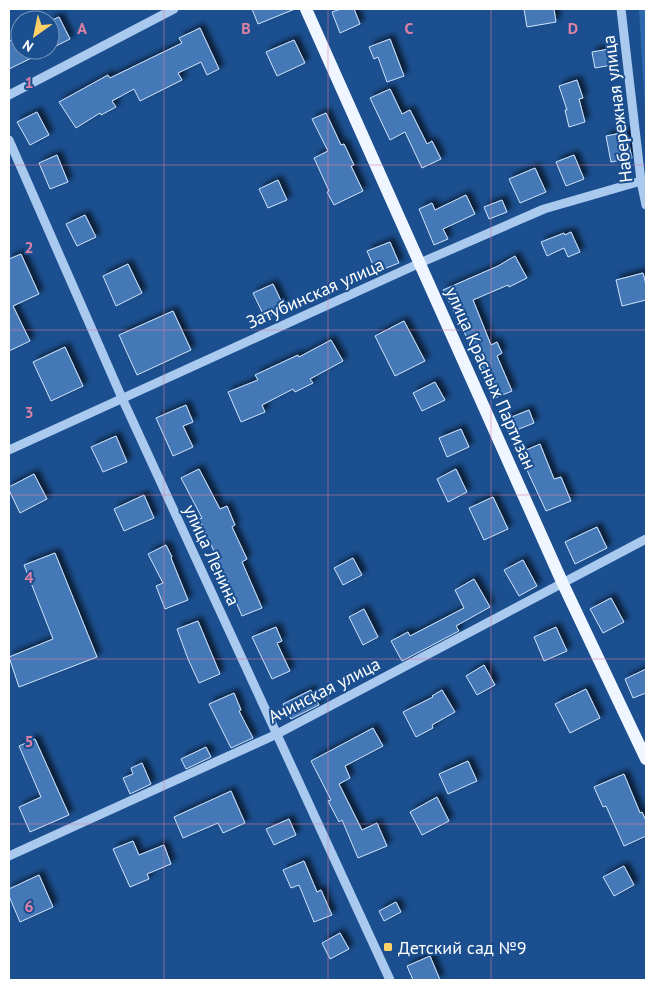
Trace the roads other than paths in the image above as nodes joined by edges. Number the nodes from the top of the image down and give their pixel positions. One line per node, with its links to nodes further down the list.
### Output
1 (174, 9): 4 (street)
2 (306, 9): 8 (main road, улица Красных Партизан)
3 (621, 9): 6 (street, Набережная улица)
4 (9, 95)
5 (9, 140): 9 (street, улица Ленина)
6 (641, 181): 7 (street, Набережная улица); 8 (street, Затубинская улица)
7 (646, 205)
8 (420, 263): 9 (street, Затубинская улица); 12 (main road, улица Красных Партизан)
9 (122, 398): 10 (street, Затубинская улица); 13 (street, улица Ленина)
10 (9, 450)
11 (646, 539): 12 (street, Ачинская улица)
12 (563, 584): 13 (street, Ачинская улица); 14 (main road, улица Красных Партизан)
13 (277, 734): 15 (street, Ачинская улица); 16 (street, улица Ленина)
14 (646, 759)
15 (9, 856)
16 (390, 980)

